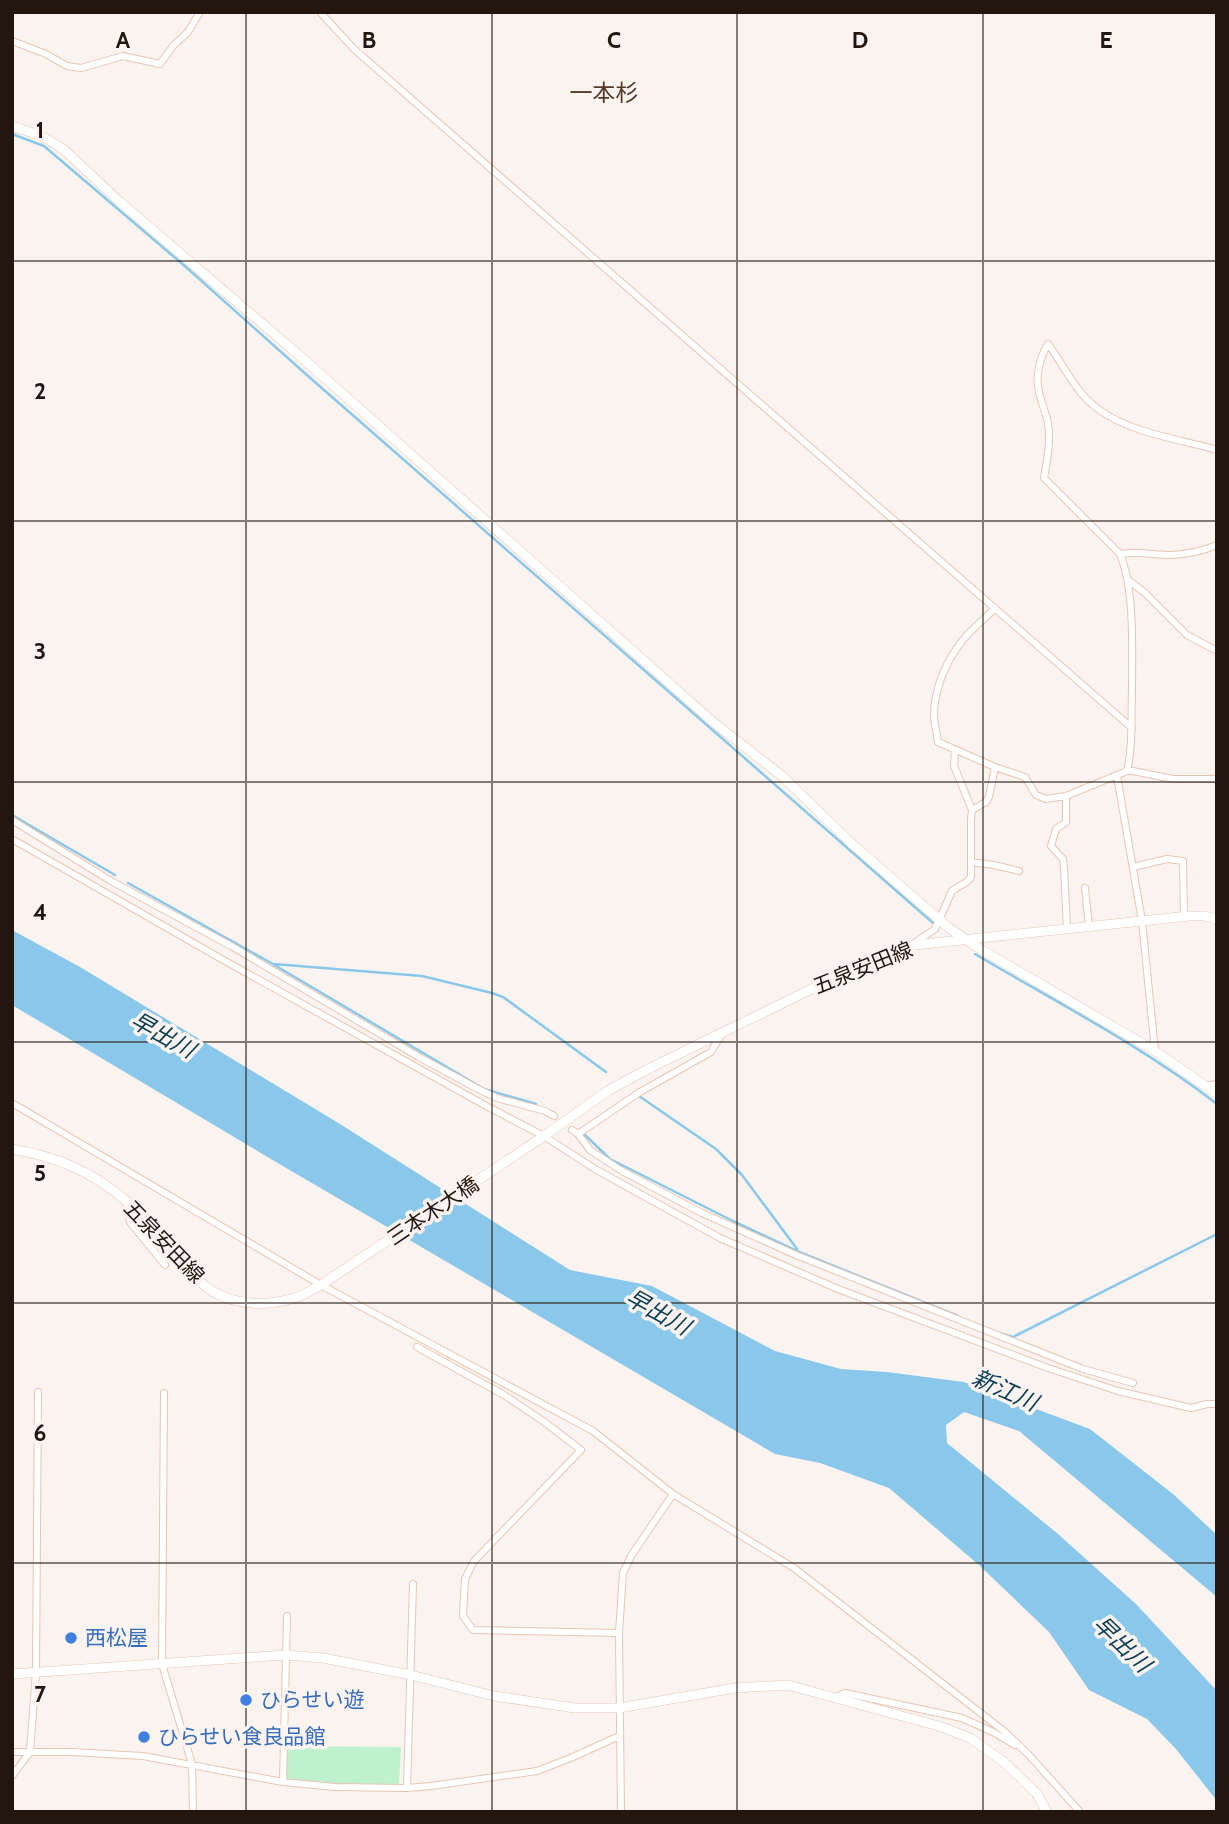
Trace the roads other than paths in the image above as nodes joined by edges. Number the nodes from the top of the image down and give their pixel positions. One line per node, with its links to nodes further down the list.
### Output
1 (200, 12): 3 (street)
2 (320, 12): 9 (street)
3 (12, 41)
4 (12, 126): 27 (street)
5 (1217, 450): 7 (street)
6 (1217, 545): 7 (street)
7 (1120, 554): 8 (street)
8 (1128, 580): 10 (street); 11 (street)
9 (995, 608): 11 (street); 12 (street)
10 (1217, 651)
11 (1132, 728): 14 (street)
12 (955, 750): 13 (street); 18 (street)
13 (995, 767): 17 (street); 18 (street)
14 (1127, 771): 15 (street); 16 (street)
15 (1117, 776): 17 (street); 22 (street)
16 (1217, 779)
17 (1066, 796): 30 (street)
18 (972, 810): 21 (street)
19 (12, 820): 39 (street)
20 (12, 839): 40 (street)
21 (971, 862): 23 (street); 27 (street)
22 (1133, 867): 25 (street); 28 (street)
23 (1019, 871)
24 (1085, 888): 29 (street)
25 (1184, 917): 26 (street, 五泉安田線); 28 (street, 五泉安田線)
26 (1217, 919)
27 (940, 920): 31 (street); 32 (street)
28 (1142, 921): 29 (street, 五泉安田線); 34 (street)
29 (1089, 927): 30 (street, 五泉安田線)
30 (1067, 929): 31 (street, 五泉安田線)
31 (965, 939): 32 (street, 五泉安田線); 34 (street)
32 (910, 946): 33 (street, 五泉安田線)
33 (721, 1034): 40 (street, 五泉安田線); 46 (street)
34 (1155, 1051): 36 (street)
35 (1217, 1084): 36 (street)
36 (1206, 1086): 37 (street)
37 (1217, 1094)
38 (12, 1103): 44 (street)
39 (554, 1116)
40 (542, 1137): 44 (street, 三本木大橋); 49 (street)
41 (12, 1149): 42 (street, 五泉安田線)
42 (126, 1201): 43 (street); 44 (street, 五泉安田線)
43 (165, 1265)
44 (323, 1284): 50 (street)
45 (417, 1348): 53 (street)
46 (1133, 1383)
47 (38, 1392): 56 (street)
48 (164, 1392): 55 (street)
49 (1217, 1404)
50 (673, 1494): 53 (street); 64 (street)
51 (413, 1584): 58 (street)
52 (287, 1616): 54 (street)
53 (619, 1633): 60 (street)
54 (285, 1655): 55 (street); 58 (street); 67 (street)
55 (162, 1664): 56 (street); 65 (street)
56 (36, 1672): 57 (street); 63 (street)
57 (12, 1674)
58 (411, 1675): 60 (street); 68 (street)
59 (834, 1698): 60 (street); 64 (street); 71 (street)
60 (619, 1708): 61 (street)
61 (619, 1736): 68 (street); 70 (street)
62 (12, 1752): 63 (street)
63 (30, 1752): 65 (street); 66 (street)
64 (1028, 1754): 72 (street)
65 (192, 1764): 67 (street); 69 (street)
66 (12, 1776)
67 (283, 1783): 68 (street)
68 (407, 1788)
69 (193, 1812)
70 (621, 1812)
71 (1047, 1812)
72 (1080, 1812)

